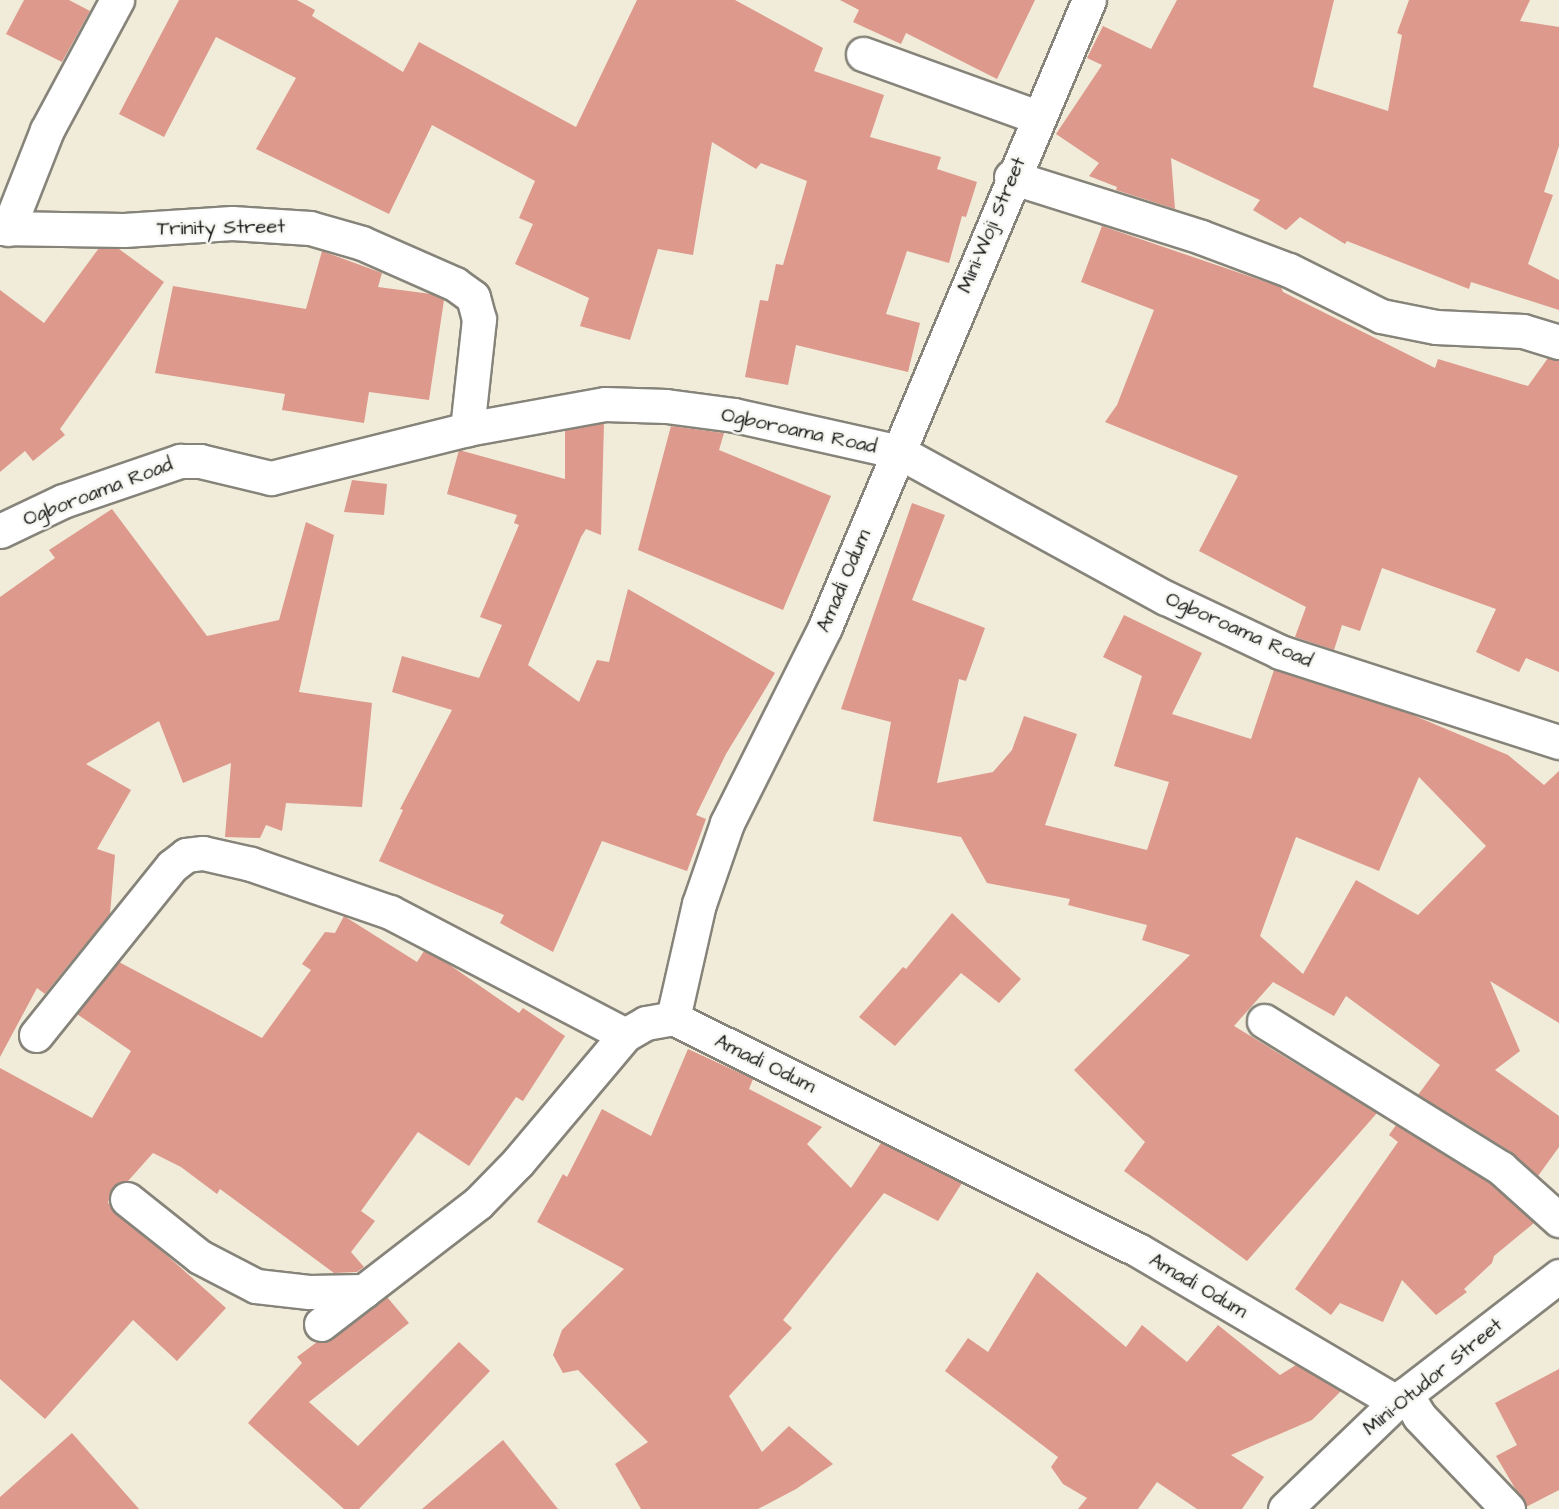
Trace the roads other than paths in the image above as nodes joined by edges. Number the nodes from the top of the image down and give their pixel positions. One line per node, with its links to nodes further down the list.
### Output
1 (117, 0): 6 (street)
2 (1089, 0): 4 (street, Mini-Woji Street)
3 (863, 54): 4 (street)
4 (1038, 117): 5 (street, Mini-Woji Street)
5 (1011, 177): 7 (street); 9 (street, Mini-Woji Street)
6 (4, 228): 8 (street, Trinity Street)
7 (1559, 342)
8 (467, 429): 9 (street, Ogboroama Road); 10 (street, Ogboroama Road)
9 (899, 452): 11 (street, Ogboroama Road); 12 (street, Amadi Odum)
10 (0, 531)
11 (1559, 742)
12 (673, 1018): 15 (street); 21 (street, Amadi Odum)
13 (1264, 1021): 17 (street)
14 (36, 1035): 15 (street)
15 (625, 1035): 19 (street)
16 (127, 1198): 19 (street)
17 (1559, 1220)
18 (1559, 1276): 21 (street, Mini-Otudor Street)
19 (364, 1292): 20 (street)
20 (321, 1324)
21 (1401, 1398): 22 (street, Mini-Otudor Street); 23 (street)
22 (1285, 1509)
23 (1508, 1509)

